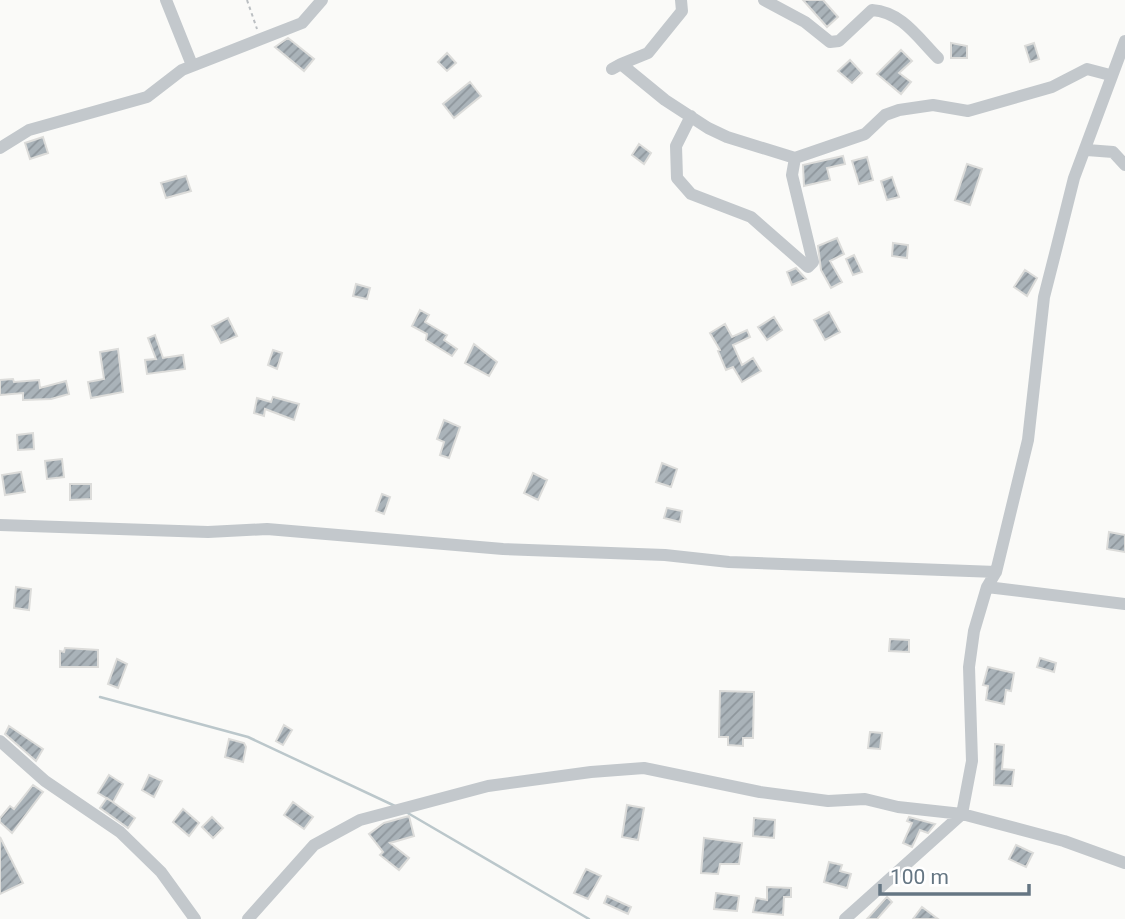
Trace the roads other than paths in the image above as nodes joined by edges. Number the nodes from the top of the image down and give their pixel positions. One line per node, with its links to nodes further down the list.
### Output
1 (166, 0): 7 (street)
2 (322, 0): 7 (street)
3 (681, 0): 9 (street)
4 (764, 0): 6 (street)
5 (1125, 41): 8 (street)
6 (938, 58)
7 (192, 65): 10 (street)
8 (1110, 75): 11 (street); 12 (street)
9 (691, 116): 12 (street); 12 (street)
10 (0, 148)
11 (1087, 150): 13 (street); 15 (street)
12 (795, 158)
13 (1125, 165)
14 (0, 525): 15 (street)
15 (996, 572): 16 (street)
16 (988, 587): 17 (street); 19 (street)
17 (1125, 604)
18 (0, 741): 21 (street)
19 (962, 814): 20 (street); 22 (street); 23 (street)
20 (1125, 863)
21 (195, 919)
22 (248, 919)
23 (845, 919)

